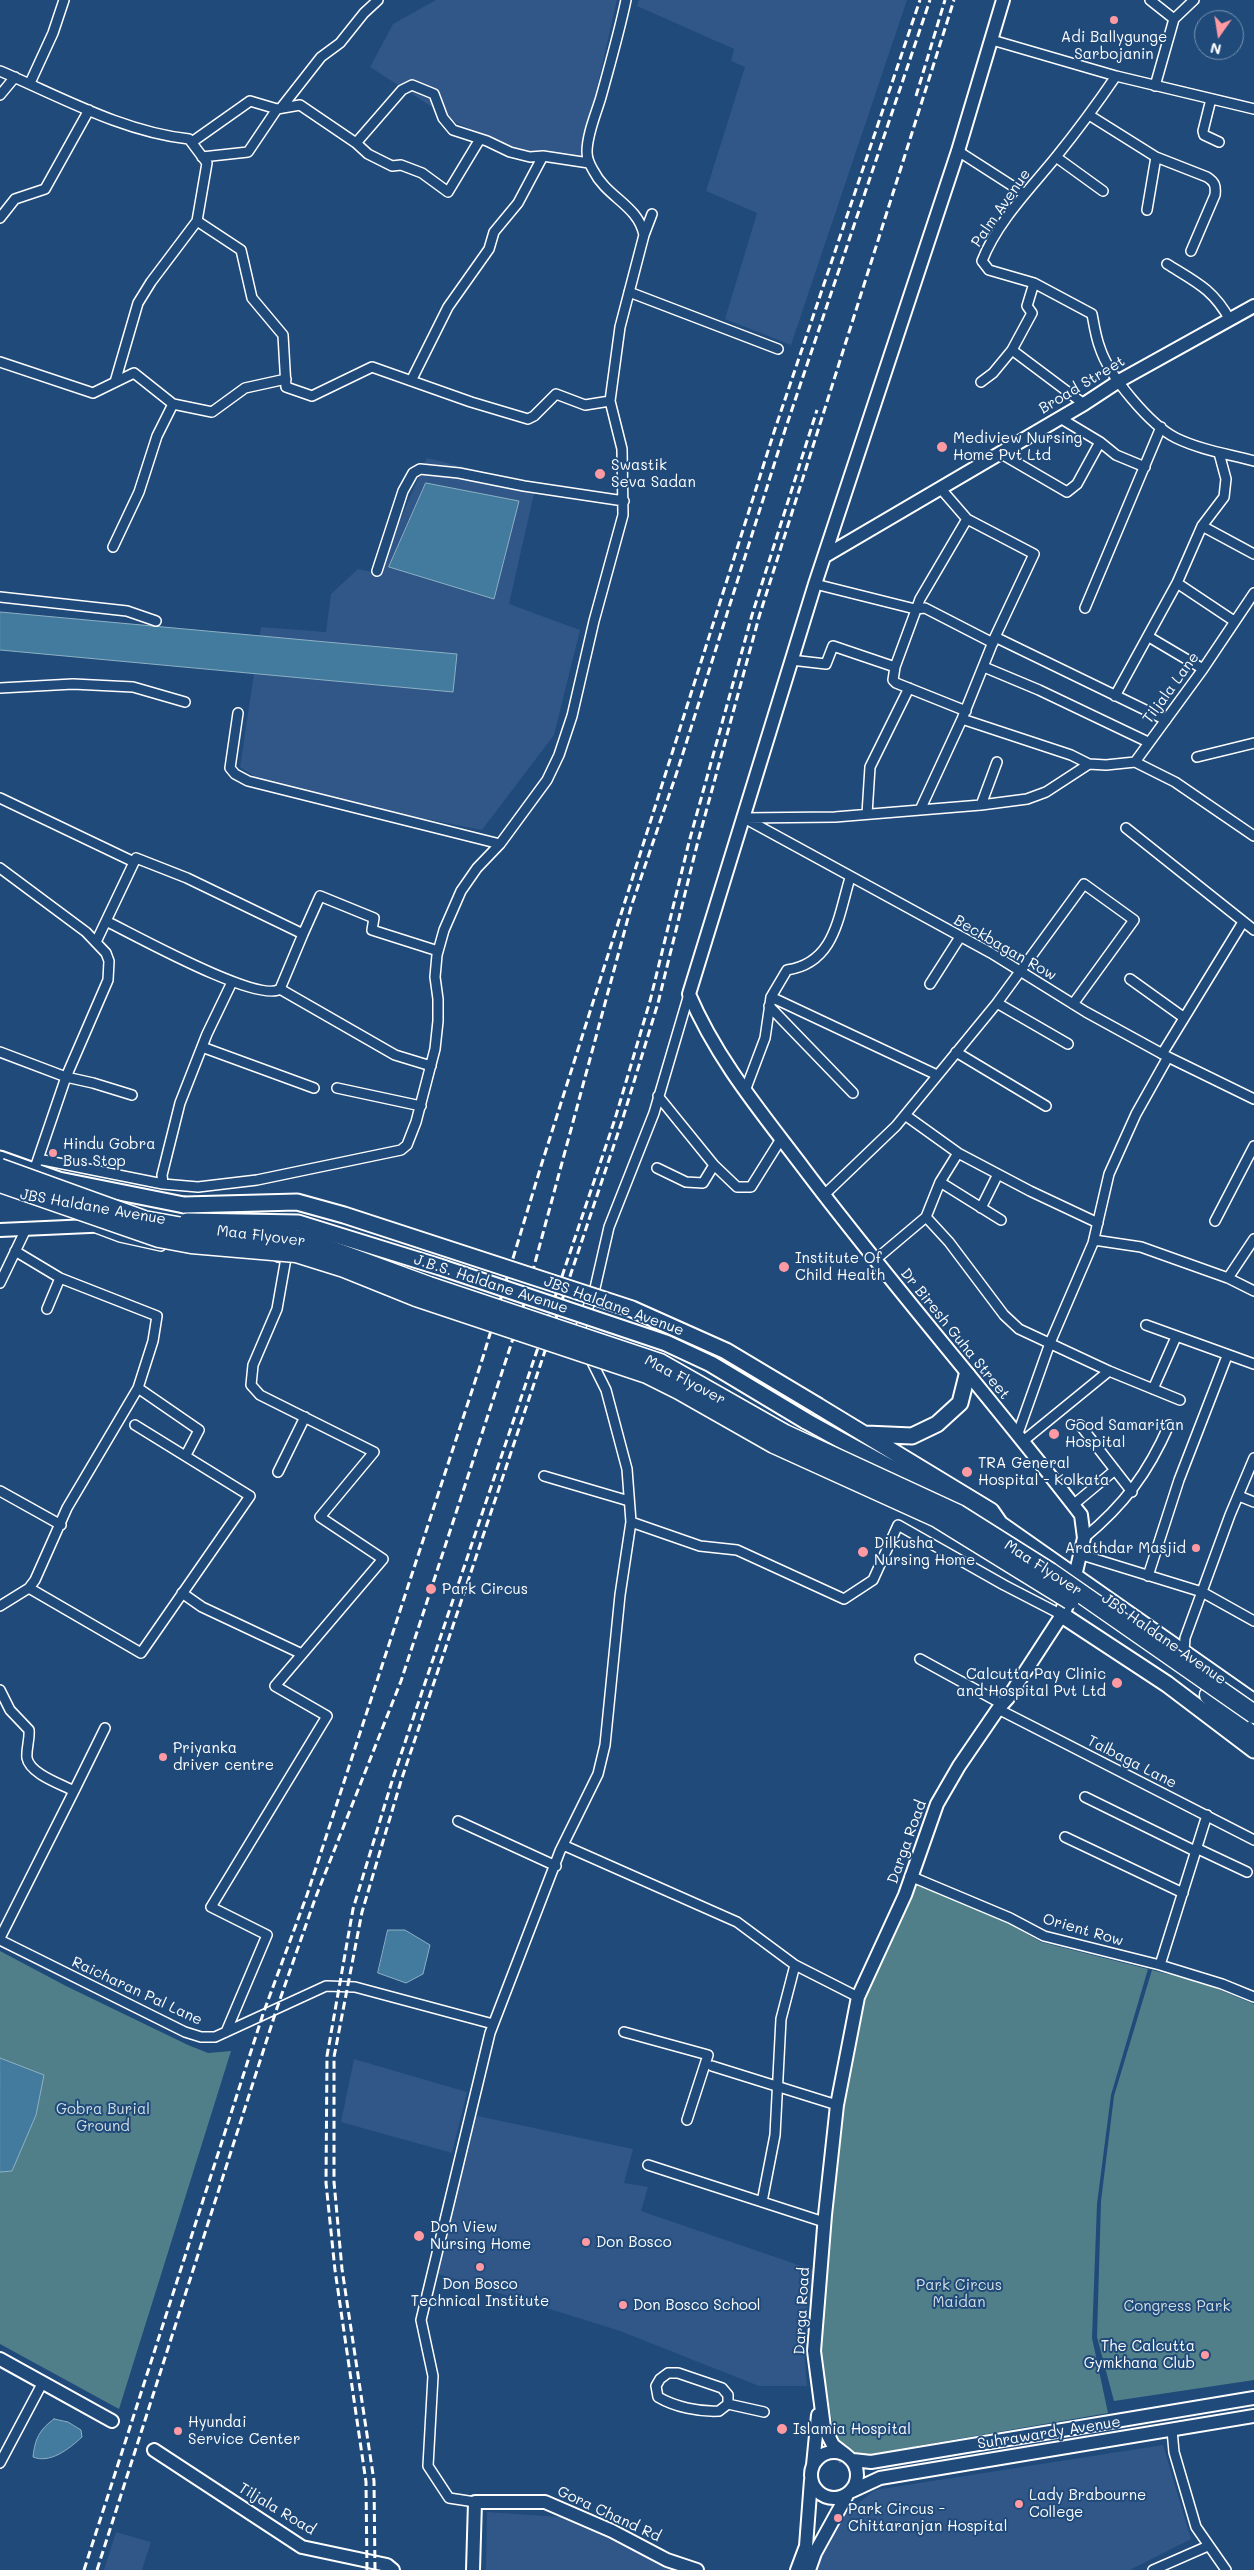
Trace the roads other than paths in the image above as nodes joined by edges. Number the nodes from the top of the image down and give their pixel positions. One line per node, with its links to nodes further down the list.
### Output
1 (64, 0): 12 (street)
2 (378, 0): 16 (street)
3 (626, 0): 29 (street)
4 (1003, 0): 8 (main road)
5 (1150, 0): 7 (street)
6 (1194, 0): 7 (street)
7 (1174, 19): 13 (street)
8 (992, 40): 10 (street); 24 (main road)
9 (0, 70): 11 (street)
10 (1116, 76): 13 (street); 19 (street, Palm Avenue)
11 (15, 77): 12 (street); 14 (street)
12 (30, 83): 18 (street)
13 (1155, 86): 15 (street)
14 (0, 95)
15 (1211, 99): 17 (street); 23 (street)
16 (279, 108): 21 (street); 22 (street); 26 (street)
17 (1254, 109)
18 (89, 110): 21 (street); 34 (street)
19 (1089, 115): 27 (street, Palm Avenue); 28 (street)
20 (480, 139): 22 (street); 22 (street); 25 (street)
21 (192, 142): 26 (street)
22 (356, 142)
23 (1219, 142)
24 (958, 151): 31 (street); 67 (main road)
25 (543, 156): 29 (street); 47 (street)
26 (202, 157): 35 (street)
27 (1056, 157): 30 (street); 31 (street, Palm Avenue)
28 (1156, 157): 32 (street); 37 (street)
29 (589, 163): 36 (street)
30 (1103, 191)
31 (1025, 194): 39 (street, Palm Avenue)
32 (1147, 210)
33 (652, 214): 36 (street)
34 (0, 218)
35 (197, 221): 46 (street); 49 (street)
36 (644, 235): 40 (street)
37 (1191, 251)
38 (1167, 264): 42 (street)
39 (1034, 283): 44 (street); 48 (street, Palm Avenue)
40 (629, 292): 43 (street); 51 (street)
41 (1254, 306): 42 (main road, Broad Street)
42 (1230, 320): 48 (main road, Broad Street)
43 (778, 349)
44 (1012, 350): 50 (street); 53 (street)
45 (0, 362): 49 (street)
46 (286, 379): 47 (street); 52 (street)
47 (411, 381): 51 (street)
48 (1119, 381): 53 (main road, Broad Street); 55 (street, Palm Avenue)
49 (115, 382): 52 (street)
50 (981, 382)
51 (610, 401): 62 (street)
52 (173, 404): 65 (street)
53 (1084, 404): 54 (main road, Broad Street)
54 (1060, 418): 56 (street); 58 (main road, Broad Street)
55 (1162, 427): 57 (street, Palm Avenue); 60 (street)
56 (1100, 442): 58 (street); 60 (street)
57 (1219, 452): 59 (street, Palm Avenue); 64 (street)
58 (1000, 453): 61 (main road, Broad Street)
59 (1254, 460)
60 (1145, 467): 73 (street)
61 (941, 489): 63 (street); 67 (main road, Broad Street)
62 (624, 501): 68 (street); 103 (street)
63 (967, 519): 74 (street); 78 (street)
64 (1202, 526): 66 (street); 69 (street)
65 (113, 547)
66 (1254, 554)
67 (825, 556): 70 (main road)
68 (377, 571)
69 (1177, 583): 76 (street); 77 (street)
70 (815, 584): 74 (street); 79 (main road)
71 (1254, 593): 76 (street, Tiljala Lane)
72 (0, 597): 75 (street)
73 (1085, 608)
74 (915, 609): 78 (street); 80 (street)
75 (156, 621)
76 (1234, 621): 82 (street, Tiljala Lane)
77 (1149, 637): 82 (street); 85 (street)
78 (994, 640): 81 (street); 85 (street)
79 (791, 660): 80 (street); 100 (main road)
80 (895, 667): 84 (street)
81 (984, 667): 88 (street); 90 (street)
82 (1203, 669): 89 (street, Tiljala Lane)
83 (0, 688): 86 (street)
84 (909, 688): 88 (street); 99 (street)
85 (1115, 696): 89 (street)
86 (185, 702)
87 (238, 714): 103 (street)
88 (964, 715): 95 (street); 98 (street)
89 (1166, 720): 90 (street, Tiljala Lane)
90 (1148, 742): 94 (street, Tiljala Lane)
91 (1254, 743): 92 (street)
92 (1197, 757)
93 (997, 762): 97 (street)
94 (1135, 762): 95 (street); 102 (street)
95 (1089, 764): 97 (street)
96 (0, 798): 104 (street)
97 (981, 805): 98 (street)
98 (920, 810): 99 (street)
99 (867, 814): 100 (street)
100 (744, 818): 106 (street, Beckbagan Row); 119 (main road)
101 (1126, 828): 108 (street)
102 (1254, 836)
103 (500, 844): 113 (street)
104 (134, 862): 107 (street); 110 (street)
105 (0, 868): 112 (street)
106 (850, 878): 111 (street, Beckbagan Row); 120 (street)
107 (106, 921): 112 (street); 116 (street)
108 (1243, 922): 109 (street); 123 (street)
109 (1254, 930)
110 (303, 934): 113 (street); 118 (street)
111 (960, 937): 114 (street, Beckbagan Row); 117 (street)
112 (96, 942): 131 (street)
113 (438, 951): 129 (street)
114 (1020, 970): 121 (street); 122 (street, Beckbagan Row); 122 (street)
115 (1130, 980): 123 (street)
116 (232, 982): 118 (street); 125 (street)
117 (930, 984)
118 (280, 989): 129 (street)
119 (689, 994): 134 (main road, Dr Biresh Guha Street); 137 (street)
120 (770, 1001): 130 (street); 134 (street); 135 (street)
121 (997, 1003): 124 (street); 127 (street)
122 (1073, 1004): 128 (street, Beckbagan Row)
123 (1183, 1017): 128 (street)
124 (1068, 1044)
125 (202, 1047): 132 (street); 153 (street)
126 (0, 1052): 131 (street)
127 (956, 1052): 130 (street); 140 (street)
128 (1165, 1056): 138 (street, Beckbagan Row); 163 (street)
129 (431, 1066): 139 (street)
130 (937, 1074): 141 (street)
131 (66, 1077): 136 (street); 146 (street)
132 (314, 1088)
133 (337, 1088): 139 (street)
134 (745, 1091): 142 (main road, Dr Biresh Guha Street)
135 (853, 1093)
136 (132, 1095)
137 (658, 1096): 147 (street); 201 (street)
138 (1254, 1099)
139 (421, 1106): 153 (street)
140 (1046, 1106)
141 (904, 1115): 144 (street); 155 (street)
142 (781, 1139): 147 (street); 155 (main road, Dr Biresh Guha Street)
143 (1254, 1146): 162 (street)
144 (958, 1153): 150 (street); 151 (street)
145 (0, 1159): 146 (main road)
146 (36, 1165): 153 (street); 156 (street); 191 (main road, JBS Haldane Avenue, bridge)
147 (714, 1165): 149 (street)
148 (0, 1168): 224 (highway, Maa Flyover, bridge)
149 (657, 1168)
150 (998, 1174): 157 (street); 163 (street)
151 (940, 1182): 157 (street); 158 (street)
152 (0, 1183): 221 (highway, Maa Flyover, bridge)
153 (164, 1184)
154 (0, 1190): 156 (main road, JBS Haldane Avenue)
155 (824, 1195): 170 (main road, Dr Biresh Guha Street)
156 (24, 1197): 159 (main road, JBS Haldane Avenue)
157 (981, 1208): 160 (street)
158 (926, 1217): 170 (street); 178 (street)
159 (161, 1219): 161 (main road, JBS Haldane Avenue); 164 (main road)
160 (1001, 1220)
161 (186, 1221): 187 (main road, J.B.S. Haldane Avenue, bridge)
162 (1215, 1221)
163 (1098, 1223): 168 (street)
164 (92, 1226): 165 (main road); 186 (street)
165 (26, 1229): 166 (main road); 169 (street)
166 (0, 1230)
167 (1254, 1239): 172 (street)
168 (1094, 1240): 172 (street); 178 (street)
169 (15, 1251): 171 (street); 173 (street)
170 (875, 1260): 182 (main road, Dr Biresh Guha Street)
171 (60, 1278): 175 (street); 183 (street)
172 (1228, 1278): 174 (street)
173 (0, 1283)
174 (1254, 1291)
175 (47, 1309)
176 (1146, 1325): 177 (street)
177 (1176, 1337): 179 (street); 184 (street)
178 (1050, 1343): 181 (street); 192 (street)
179 (1227, 1356): 180 (street); 210 (street)
180 (1254, 1364)
181 (1109, 1370): 184 (street); 192 (street)
182 (967, 1375): 191 (main road); 192 (main road, Dr Biresh Guha Street)
183 (138, 1388): 193 (street); 205 (street)
184 (1153, 1389): 185 (street)
185 (1180, 1400)
186 (305, 1417): 196 (street); 218 (street)
187 (806, 1422): 206 (main road, JBS Haldane Avenue)
188 (135, 1424): 193 (street)
189 (1080, 1425): 195 (street)
190 (1169, 1425): 199 (street)
191 (862, 1433): 206 (main road, JBS Haldane Avenue)
192 (1019, 1439): 203 (main road, Dr Biresh Guha Street)
193 (186, 1455): 213 (street)
194 (1254, 1458): 200 (street)
195 (1115, 1470): 199 (street); 203 (street)
196 (278, 1472)
197 (544, 1476): 201 (street)
198 (0, 1491): 205 (street)
199 (1132, 1492): 207 (street)
200 (1239, 1496): 202 (street); 212 (street)
201 (629, 1502): 204 (street)
202 (1254, 1502)
203 (1073, 1505): 207 (main road, Dr Biresh Guha Street)
204 (631, 1522): 215 (street); 235 (street)
205 (61, 1524): 211 (street)
206 (1000, 1524): 209 (main road, JBS Haldane Avenue)
207 (1084, 1538): 208 (main road, Dr Biresh Guha Street)
208 (1082, 1555): 209 (main road, Dr Biresh Guha Street); 210 (street)
209 (1075, 1576): 215 (main road); 217 (main road, JBS Haldane Avenue)
210 (1148, 1576): 212 (street)
211 (29, 1588): 213 (street); 214 (street)
212 (1202, 1592): 216 (street); 217 (street)
213 (182, 1593): 218 (street)
214 (0, 1606)
215 (1062, 1615): 223 (main road, Darga Road); 228 (main road, Maa Flyover)
216 (1254, 1621)
217 (1184, 1651): 222 (main road, JBS Haldane Avenue)
218 (302, 1654): 247 (street)
219 (920, 1659): 223 (street, Talbaga Lane)
220 (0, 1690): 229 (street)
221 (1209, 1695): 225 (highway, Maa Flyover); 227 (highway)
222 (1254, 1702)
223 (1000, 1707): 231 (street, Talbaga Lane); 239 (main road, Darga Road)
224 (1254, 1714)
225 (1254, 1725)
226 (105, 1728): 229 (street, Raicharan Pal Lane)
227 (1254, 1738)
228 (1254, 1750)
229 (74, 1791): 241 (street, Raicharan Pal Lane)
230 (1085, 1797): 236 (street)
231 (1207, 1815): 234 (street, Talbaga Lane); 236 (street)
232 (458, 1821): 237 (street)
233 (1065, 1837): 240 (street)
234 (1254, 1840)
235 (563, 1845): 237 (street); 242 (street)
236 (1196, 1850): 238 (street); 240 (street)
237 (556, 1866): 246 (street)
238 (1246, 1872)
239 (910, 1876): 243 (street, Orient Row); 244 (main road, Darga Road)
240 (1182, 1893): 243 (street)
241 (0, 1939): 247 (street, Raicharan Pal Lane)
242 (795, 1965): 244 (street); 250 (street)
243 (1160, 1965): 245 (street, Orient Row)
244 (858, 1997): 251 (main road, Darga Road)
245 (1254, 1997)
246 (493, 2024): 247 (street, Raicharan Pal Lane); 271 (street)
247 (226, 2032)
248 (624, 2032): 252 (street)
249 (712, 2066): 250 (street)
250 (778, 2086): 251 (street); 254 (street)
251 (838, 2105): 255 (main road, Darga Road)
252 (687, 2120)
253 (648, 2165): 254 (street)
254 (762, 2202): 255 (street)
255 (824, 2222): 259 (main road, Darga Road)
256 (0, 2359): 257 (main road)
257 (43, 2382): 263 (main road); 267 (street)
258 (1254, 2398): 266 (main road, Suhrawardy Avenue)
259 (819, 2402): 266 (main road, Darga Road); 268 (main road, Darga Road)
260 (728, 2404): 260 (street); 261 (street)
261 (764, 2412)
262 (1254, 2416): 264 (main road, Suhrawardy Avenue)
263 (112, 2421)
264 (1172, 2430): 270 (main road, Suhrawardy Avenue); 272 (street)
265 (154, 2450): 273 (main road, Tiljala Road)
266 (850, 2457): 268 (main road); 270 (main road)
267 (0, 2463)
268 (813, 2465): 269 (main road)
269 (811, 2480): 270 (main road); 276 (main road)
270 (849, 2493): 277 (main road)
271 (475, 2502): 274 (main road); 275 (main road, Gora Chand Rd)
272 (1208, 2546): 278 (street); 279 (street)
273 (393, 2570)
274 (473, 2570)
275 (697, 2570)
276 (797, 2570)
277 (809, 2570)
278 (1153, 2570)
279 (1226, 2570)

